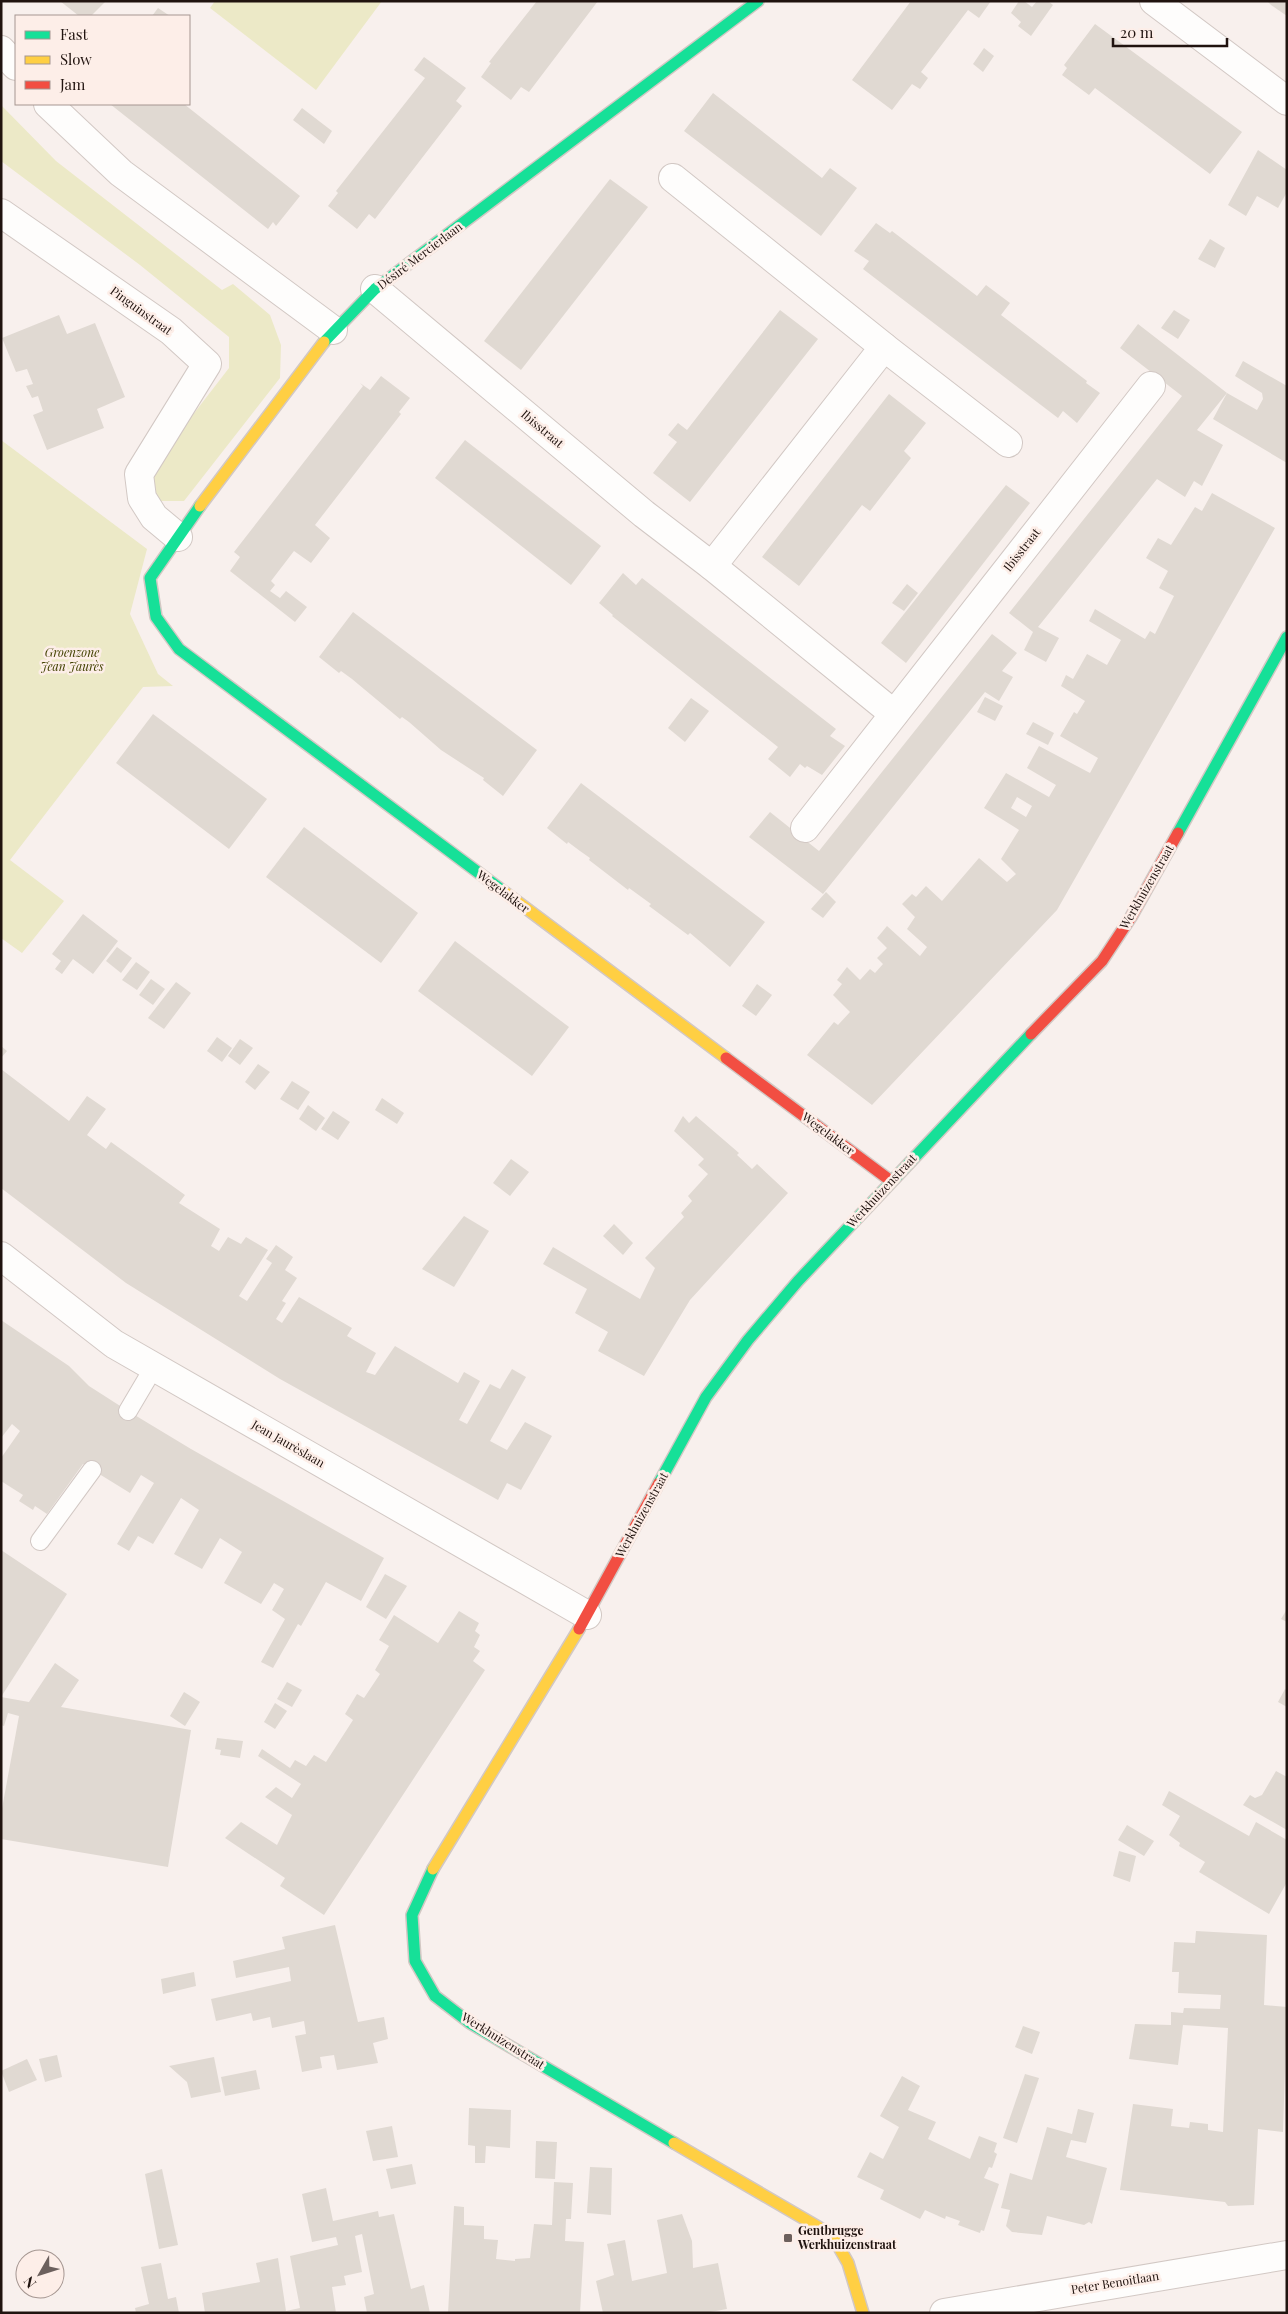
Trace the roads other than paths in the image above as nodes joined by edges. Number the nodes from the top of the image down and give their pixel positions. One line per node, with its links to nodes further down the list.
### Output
1 (758, 1): 9 (street, Désiré Mercierlaan)
2 (1154, 1): 5 (street)
3 (1, 50): 4 (street)
4 (15, 65)
5 (1287, 102)
6 (49, 105): 10 (street)
7 (673, 178): 11 (street)
8 (1, 212): 14 (street, Pinguinstraat)
9 (375, 289): 10 (street, Désiré Mercierlaan); 15 (street, Ibisstraat)
10 (333, 330): 14 (street, Désiré Mercierlaan)
11 (884, 347): 13 (street); 15 (street)
12 (1151, 386): 18 (street, Ibisstraat)
13 (1008, 444)
14 (178, 536): 16 (street, Désiré Mercierlaan)
15 (712, 566): 18 (street, Ibisstraat)
16 (150, 578): 20 (street, Wegelakker)
17 (1287, 637): 20 (street, Werkhuizenstraat)
18 (894, 714): 19 (street, Ibisstraat)
19 (805, 828)
20 (891, 1181): 26 (street, Werkhuizenstraat)
21 (1, 1256): 22 (street, Jean Jaurèslaan)
22 (154, 1367): 23 (lane); 26 (street, Jean Jaurèslaan)
23 (128, 1411)
24 (92, 1470): 25 (lane)
25 (40, 1540)
26 (587, 1615): 28 (street, Werkhuizenstraat)
27 (1287, 2255): 29 (street, Peter Benoitlaan)
28 (863, 2313)
29 (944, 2313)

